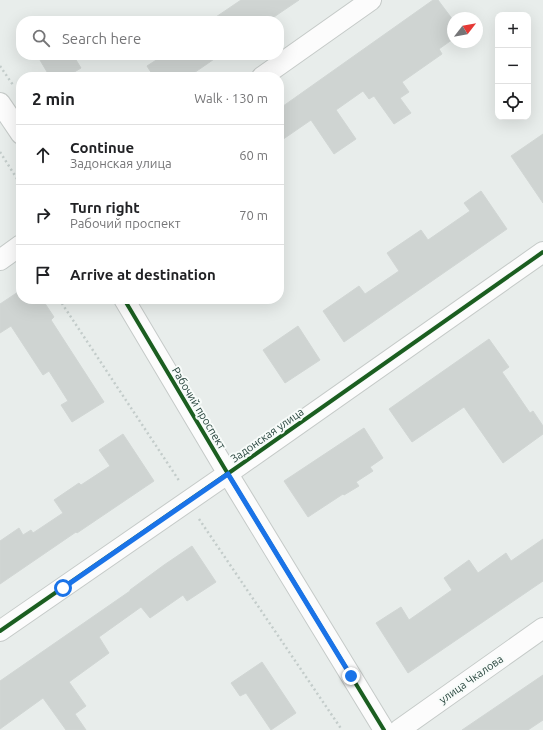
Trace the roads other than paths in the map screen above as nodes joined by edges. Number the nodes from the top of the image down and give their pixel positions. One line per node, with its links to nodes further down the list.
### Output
1 (371, 0): 2 (street)
2 (269, 72)
3 (0, 103): 4 (street)
4 (16, 127)
5 (16, 249): 7 (street)
6 (543, 252): 9 (street, Задонская улица)
7 (0, 260)
8 (127, 304): 9 (street, Рабочий проспект)
9 (228, 474): 11 (street, Задонская улица); 12 (street, Рабочий проспект)
10 (543, 628): 13 (street, улица Чкалова)
11 (0, 631)
12 (384, 730)
13 (400, 730)

